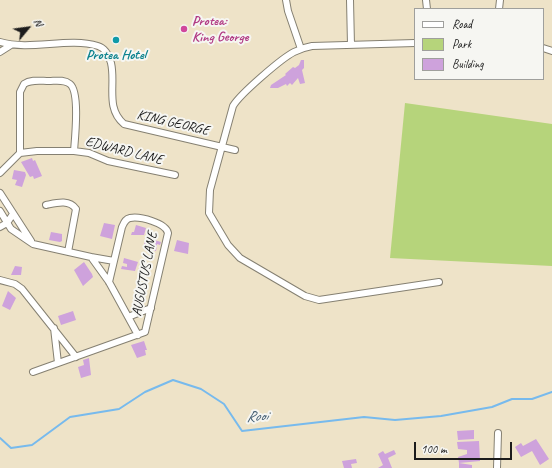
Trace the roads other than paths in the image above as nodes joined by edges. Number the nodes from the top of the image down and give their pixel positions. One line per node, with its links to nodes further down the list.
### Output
1 (286, 0): 7 (street)
2 (350, 0): 6 (street)
3 (0, 42): 5 (street, KING GEORGE)
4 (414, 43): 6 (street)
5 (11, 45): 8 (street); 9 (street, KING GEORGE)
6 (351, 45): 7 (street)
7 (301, 49): 9 (street)
8 (0, 52)
9 (222, 147): 10 (street); 27 (street)
10 (235, 150)
11 (74, 151): 12 (street, EDWARD LANE); 12 (street); 14 (street, EDWARD LANE)
12 (20, 153): 13 (street)
13 (0, 171)
14 (174, 175)
15 (0, 193): 18 (street)
16 (46, 204): 22 (street)
17 (0, 211): 19 (street)
18 (13, 214): 19 (street); 21 (street)
19 (6, 224): 20 (street); 21 (street)
20 (0, 227)
21 (33, 244): 22 (street)
22 (68, 252): 23 (street)
23 (91, 257): 24 (street); 26 (street)
24 (114, 261): 26 (street, AUGUSTUS LANE); 28 (street, AUGUSTUS LANE)
25 (0, 280): 30 (street)
26 (109, 282): 29 (street)
27 (439, 282)
28 (151, 308): 29 (street); 31 (street, AUGUSTUS LANE)
29 (128, 316): 31 (street)
30 (54, 328): 32 (street); 33 (street)
31 (138, 335): 32 (street)
32 (76, 357): 33 (street)
33 (58, 363): 34 (street)
34 (33, 372)
35 (498, 433): 36 (street)
36 (497, 468)

